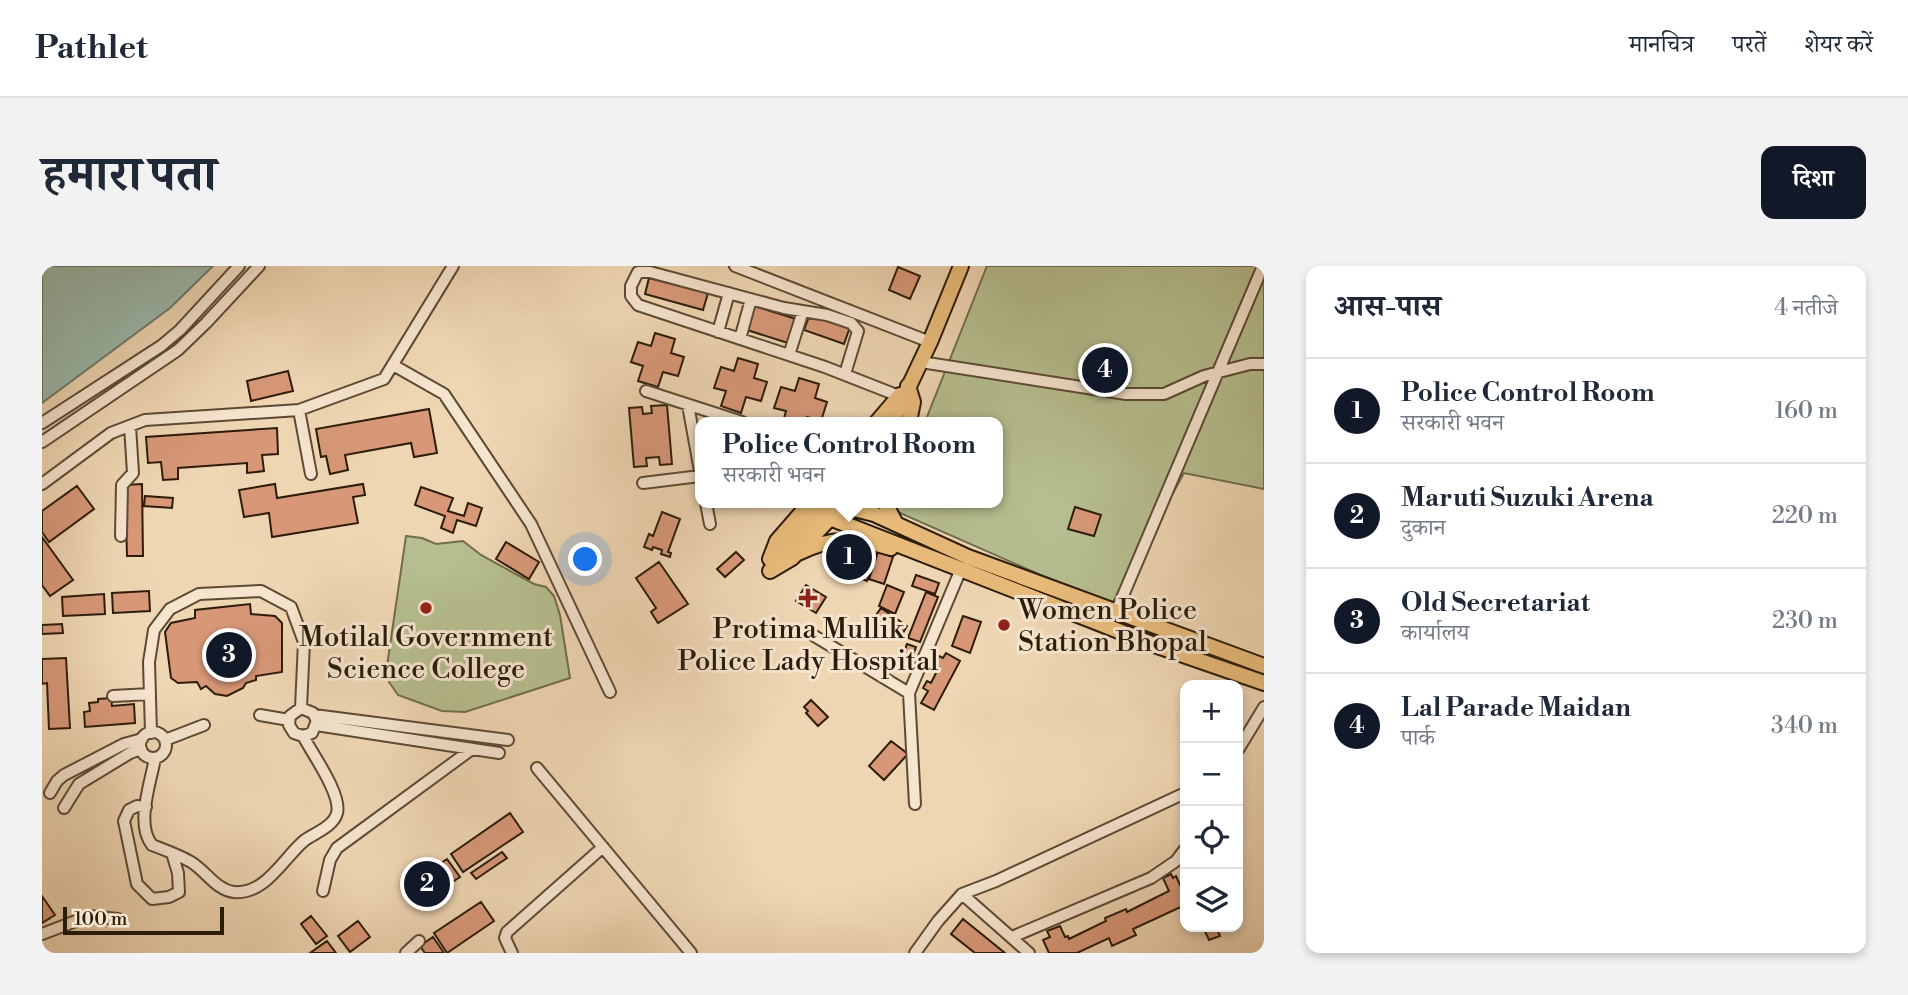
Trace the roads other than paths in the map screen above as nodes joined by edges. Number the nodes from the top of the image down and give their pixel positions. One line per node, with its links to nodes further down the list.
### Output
1 (239, 266): 27 (street)
2 (259, 266): 29 (street)
3 (453, 266): 17 (street)
4 (735, 266): 7 (street)
5 (961, 266): 13 (main road)
6 (1263, 266): 18 (street)
7 (761, 271): 13 (street)
8 (729, 293): 9 (street); 11 (street); 11 (street)
9 (751, 299): 10 (street); 12 (street)
10 (803, 311): 14 (street); 19 (street)
11 (718, 332): 12 (street)
12 (740, 339): 14 (street)
13 (930, 342): 15 (main road)
14 (789, 355): 19 (street)
15 (921, 362): 18 (street); 21 (main road)
16 (1264, 364): 18 (street)
17 (393, 365): 23 (street); 51 (street)
18 (1217, 372): 47 (street)
19 (845, 374): 21 (street)
20 (646, 390): 22 (street)
21 (904, 391): 25 (main road); 26 (main road)
22 (688, 405): 24 (street); 30 (street)
23 (299, 410): 28 (street); 31 (street)
24 (726, 417)
25 (884, 417)
26 (910, 417)
27 (42, 424)
28 (130, 426): 34 (street); 43 (street)
29 (42, 442)
30 (695, 445)
31 (311, 474)
32 (695, 474): 33 (street)
33 (643, 483)
34 (42, 484)
35 (707, 508): 41 (street)
36 (827, 508): 44 (main road)
37 (827, 508): 44 (main road)
38 (830, 508): 45 (main road)
39 (835, 508): 42 (main road)
40 (888, 508): 42 (main road)
41 (710, 524)
42 (896, 524): 47 (main road)
43 (121, 536)
44 (798, 553): 45 (main road)
45 (929, 556): 46 (main road)
46 (961, 569): 50 (main road); 52 (street)
47 (1116, 611): 49 (main road)
48 (811, 634): 52 (street)
49 (1264, 666)
50 (1264, 683)
51 (610, 692)
52 (909, 693): 74 (street)
53 (150, 694): 54 (street); 55 (street); 62 (street)
54 (113, 696)
55 (301, 708): 58 (street); 59 (street)
56 (1264, 708): 65 (street)
57 (260, 715): 58 (street)
58 (289, 720): 61 (street)
59 (315, 720): 61 (street); 64 (street); 66 (street)
60 (204, 725): 63 (street)
61 (303, 736): 78 (street)
62 (144, 740): 63 (street); 68 (street); 70 (street); 71 (street)
63 (165, 740): 68 (street)
64 (508, 740)
65 (1242, 743)
66 (472, 749): 67 (street); 80 (street)
67 (499, 753)
68 (155, 758): 75 (street)
69 (537, 768): 77 (street)
70 (68, 773): 71 (street); 72 (street)
71 (79, 784): 76 (street)
72 (50, 793)
73 (1180, 795): 81 (street)
74 (915, 804)
75 (146, 807): 78 (street); 78 (street)
76 (64, 808)
77 (603, 847): 85 (street); 86 (street)
78 (172, 853)
79 (1180, 856): 84 (street)
80 (323, 891)
81 (962, 894): 84 (street); 87 (street)
82 (118, 919): 83 (street)
83 (42, 934)
84 (1012, 937): 88 (street)
85 (512, 953)
86 (691, 953)
87 (915, 953)
88 (1029, 953)

